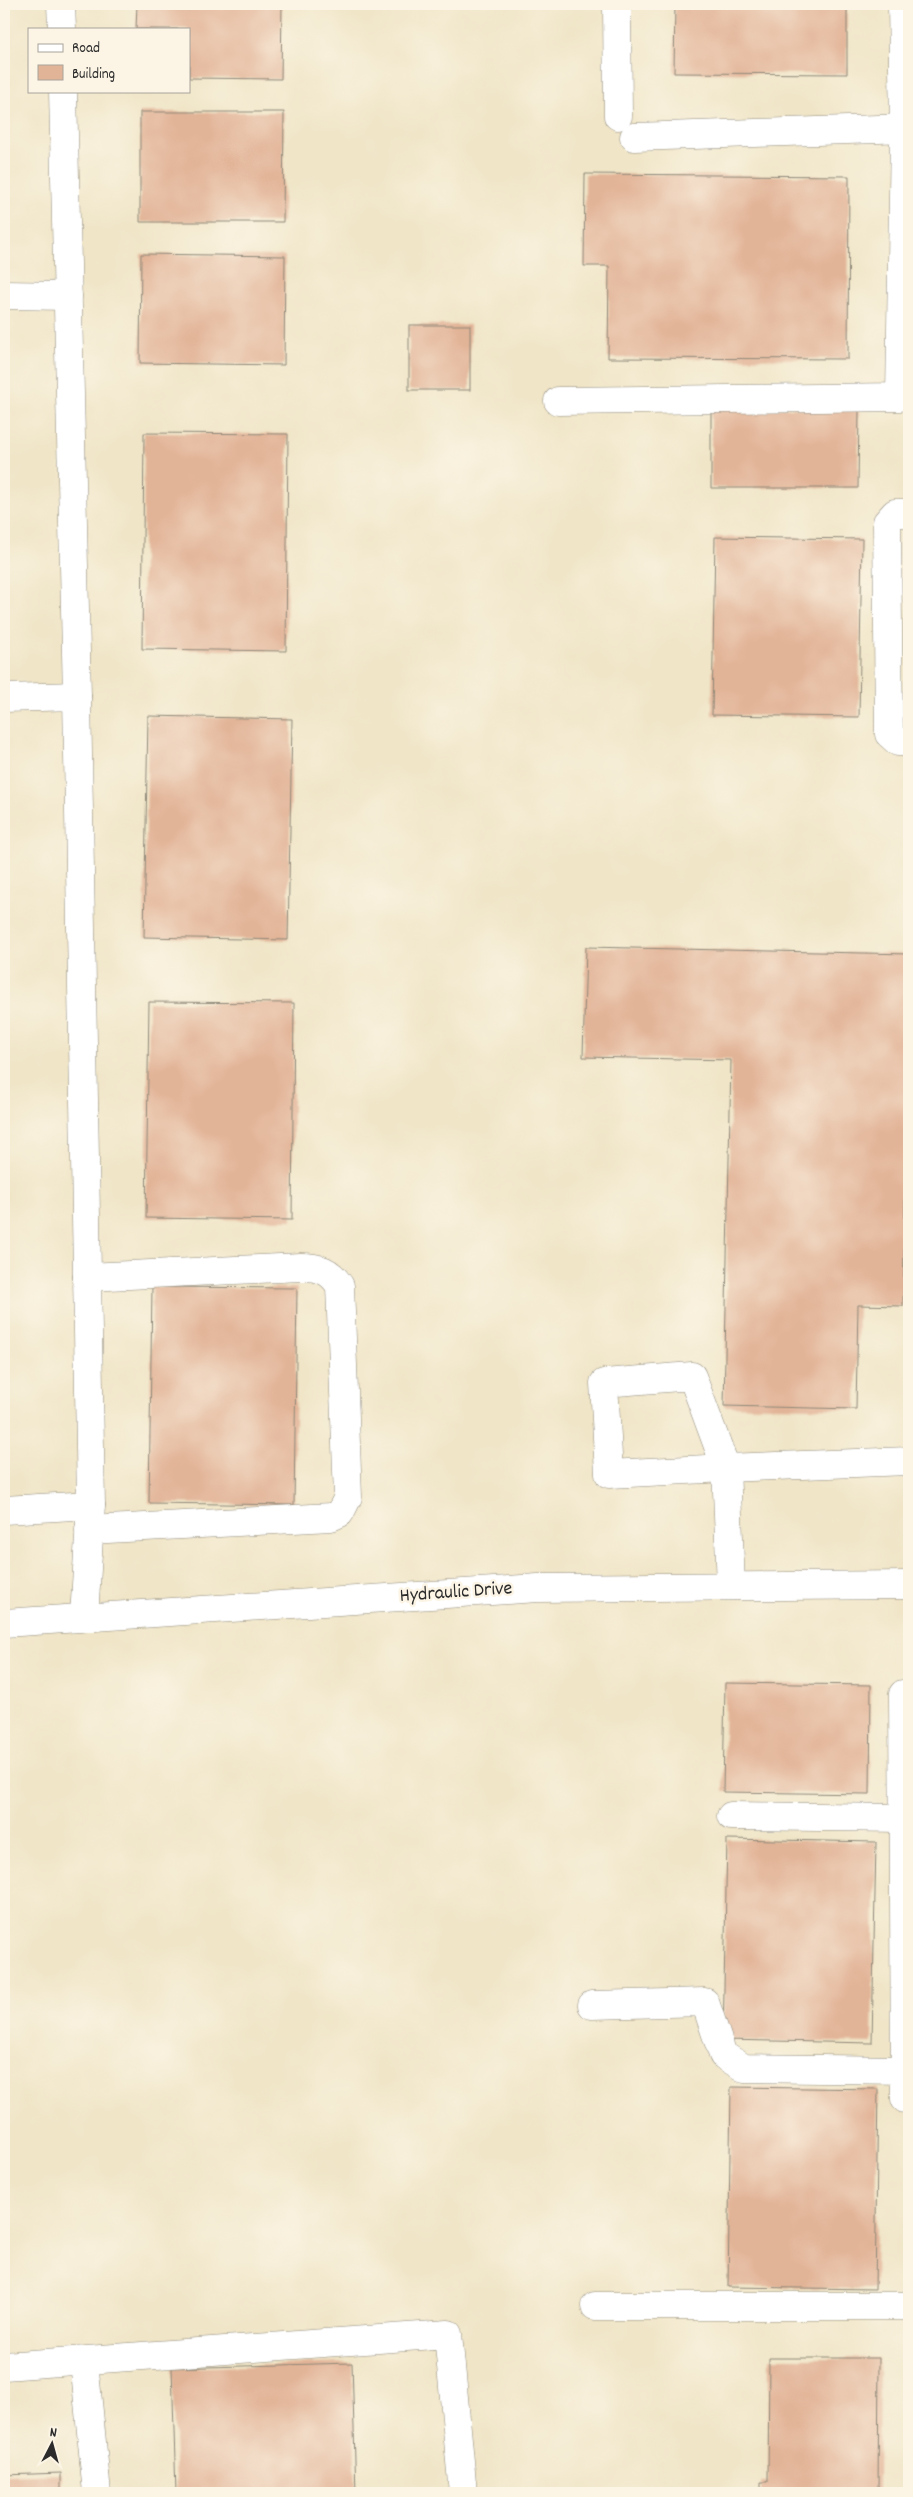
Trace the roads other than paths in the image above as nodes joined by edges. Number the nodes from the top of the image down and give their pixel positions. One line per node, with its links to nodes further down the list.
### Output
1 (62, 4): 4 (street)
2 (617, 4): 6 (street)
3 (902, 4): 7 (street)
4 (62, 28)
5 (64, 92): 10 (street)
6 (618, 116)
7 (906, 129): 8 (street); 11 (street)
8 (634, 137)
9 (4, 295): 10 (street)
10 (68, 296): 13 (street)
11 (558, 401)
12 (909, 512): 15 (street)
13 (76, 696): 14 (street); 16 (street)
14 (4, 698)
15 (909, 742)
16 (87, 1277): 20 (street); 20 (street)
17 (909, 1461): 18 (street)
18 (726, 1468): 18 (street); 22 (street)
19 (4, 1510): 20 (street)
20 (90, 1517): 23 (street)
21 (909, 1585): 22 (street, Hydraulic Drive)
22 (731, 1586): 23 (street, Hydraulic Drive)
23 (84, 1617): 24 (street, Hydraulic Drive)
24 (4, 1623)
25 (903, 1694): 26 (street)
26 (906, 1810): 27 (street); 29 (street)
27 (730, 1816)
28 (592, 2006): 29 (street)
29 (907, 2070): 30 (street)
30 (905, 2099)
31 (595, 2306): 32 (street)
32 (909, 2306)
33 (84, 2360): 34 (street); 35 (street); 36 (street)
34 (4, 2366)
35 (97, 2493)
36 (462, 2493)

